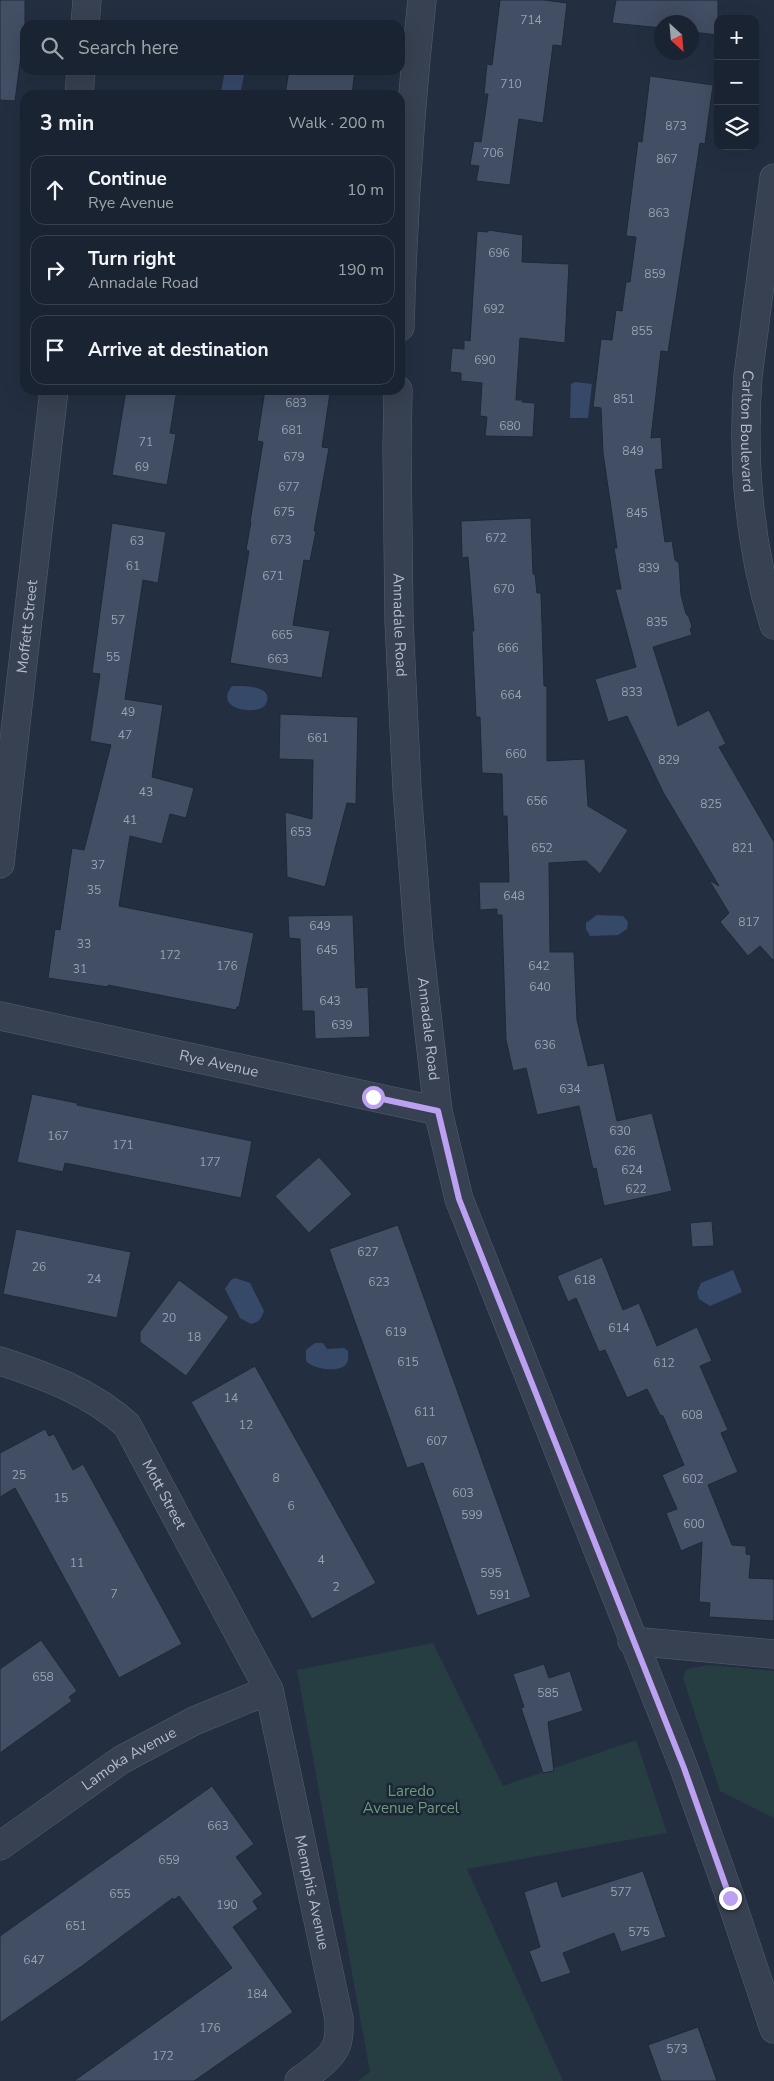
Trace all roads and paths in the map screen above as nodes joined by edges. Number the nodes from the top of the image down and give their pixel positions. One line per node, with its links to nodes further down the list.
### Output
1 (87, 0): 3 (street)
2 (422, 0): 7 (street)
3 (85, 20)
4 (81, 75): 5 (street)
5 (80, 90)
6 (774, 178): 10 (street, Carlton Boulevard)
7 (405, 208)
8 (53, 395): 11 (street, Moffett Street)
9 (398, 395): 13 (street, Annadale Road)
10 (774, 625)
11 (0, 864)
12 (0, 1016): 13 (street, Rye Avenue)
13 (438, 1111): 15 (street, Annadale Road)
14 (0, 1361): 17 (street, Mott Street)
15 (632, 1641): 16 (street); 19 (street, Annadale Road)
16 (774, 1654)
17 (269, 1690): 18 (street, Lamoka Avenue); 20 (street, Memphis Avenue)
18 (0, 1846)
19 (774, 2029)
20 (299, 2081)

